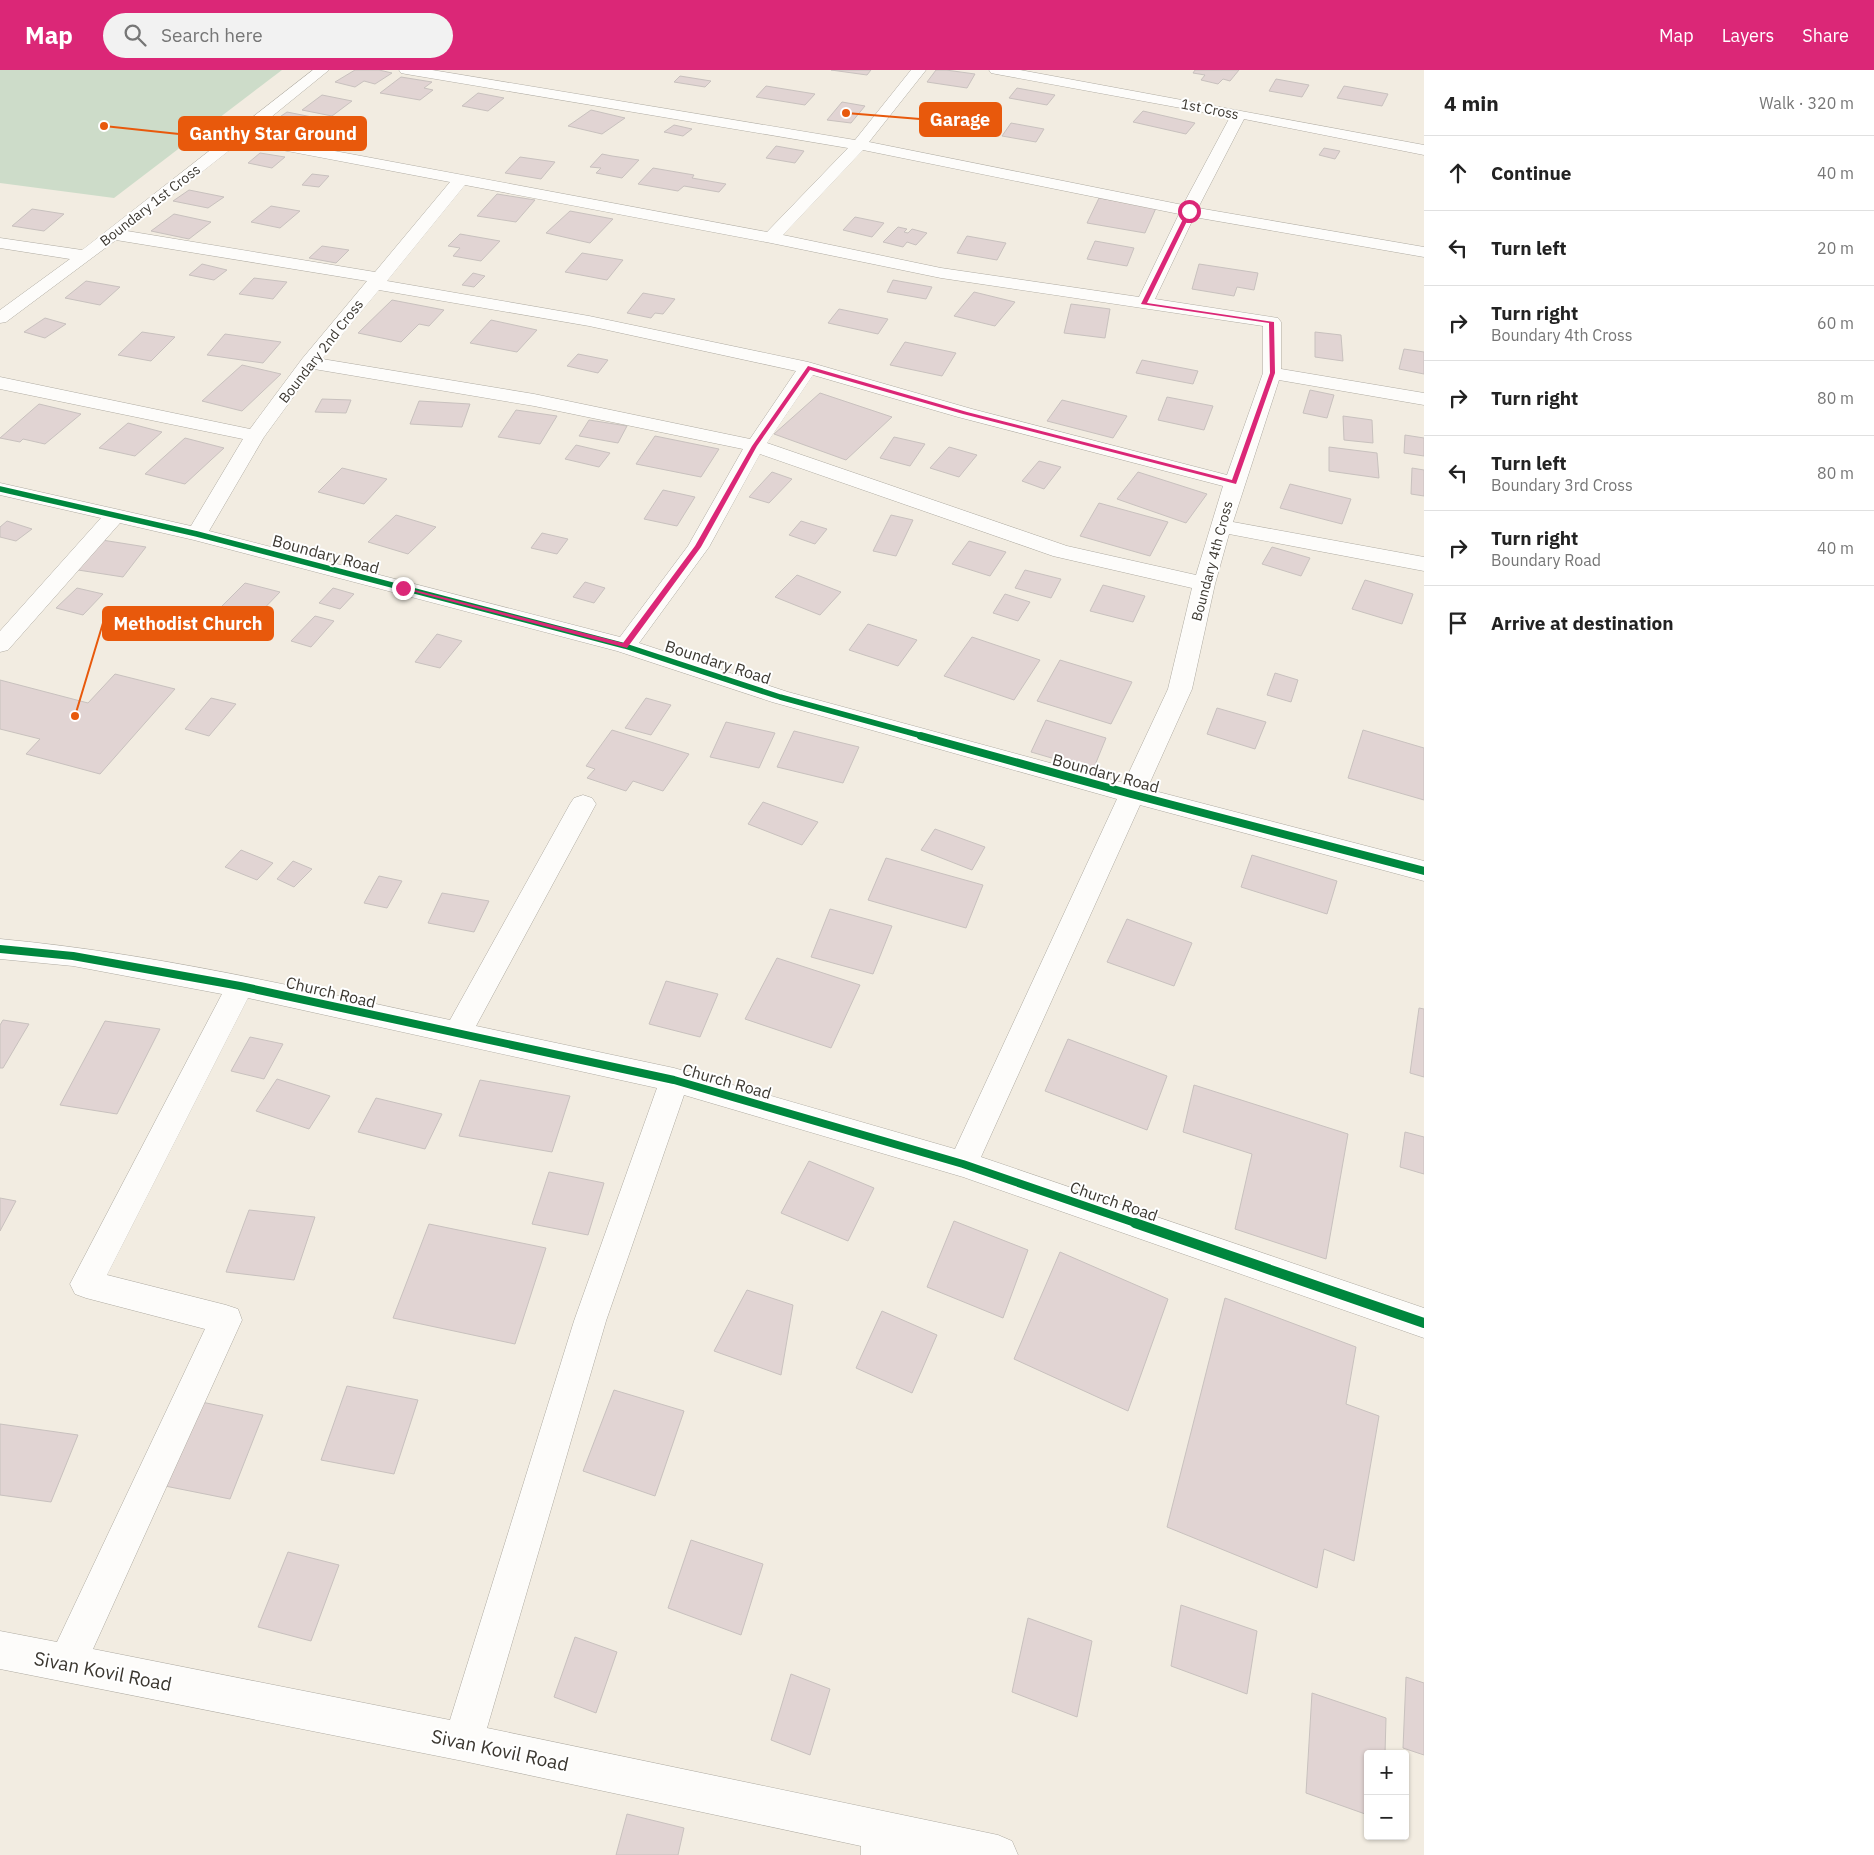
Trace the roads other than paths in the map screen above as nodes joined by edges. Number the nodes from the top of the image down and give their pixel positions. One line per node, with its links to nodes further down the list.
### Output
1 (322, 70): 6 (street, Boundary 1st Cross)
2 (406, 70): 7 (street)
3 (918, 70): 7 (street)
4 (996, 70): 5 (street, 1st Cross)
5 (1239, 114): 8 (street, 1st Cross); 10 (street)
6 (236, 137): 9 (street); 11 (street, Boundary 1st Cross)
7 (859, 145): 10 (street); 12 (street)
8 (1424, 150)
9 (461, 179): 12 (street); 16 (street, Boundary 2nd Cross)
10 (1189, 211): 14 (street); 17 (street)
11 (113, 234): 15 (street, Boundary 1st Cross); 16 (street)
12 (771, 238): 17 (street)
13 (0, 243): 15 (street)
14 (1424, 252)
15 (85, 256): 18 (street, Boundary 1st Cross)
16 (377, 281): 19 (street, Boundary 2nd Cross); 20 (street)
17 (1144, 304): 21 (street, Boundary 4th Cross)
18 (0, 318)
19 (309, 363): 24 (street, Boundary 2nd Cross); 25 (street)
20 (808, 368): 25 (street); 26 (street)
21 (1272, 373): 23 (street); 26 (street, Boundary 4th Cross)
22 (0, 383): 24 (street)
23 (1424, 399)
24 (255, 436): 30 (street, Boundary 2nd Cross)
25 (754, 446): 32 (street); 34 (street)
26 (1234, 483): 29 (street, Boundary 4th Cross)
27 (0, 490): 28 (street, Boundary Road)
28 (116, 516): 30 (street, Boundary Road); 33 (street)
29 (1221, 526): 31 (street); 32 (street, Boundary 4th Cross)
30 (197, 534): 34 (street, Boundary Road)
31 (1424, 564)
32 (1204, 584): 35 (street, Boundary 4th Cross)
33 (0, 645)
34 (625, 646): 35 (street, Boundary Road)
35 (1131, 794): 37 (street, Boundary Road); 42 (street, Boundary 4th Cross)
36 (583, 804): 40 (street)
37 (1424, 871)
38 (0, 948): 39 (street, Church Road)
39 (240, 986): 40 (street, Church Road); 45 (street)
40 (457, 1034): 41 (street, Church Road)
41 (674, 1080): 42 (street, Church Road); 46 (street)
42 (963, 1164): 43 (street, Church Road)
43 (1424, 1323)
44 (3, 1657): 45 (street, Sivan Kovil Road)
45 (67, 1663): 46 (street, Sivan Kovil Road)
46 (463, 1742): 47 (street, Sivan Kovil Road)
47 (882, 1842): 48 (street, Sivan Kovil Road)
48 (998, 1855)

